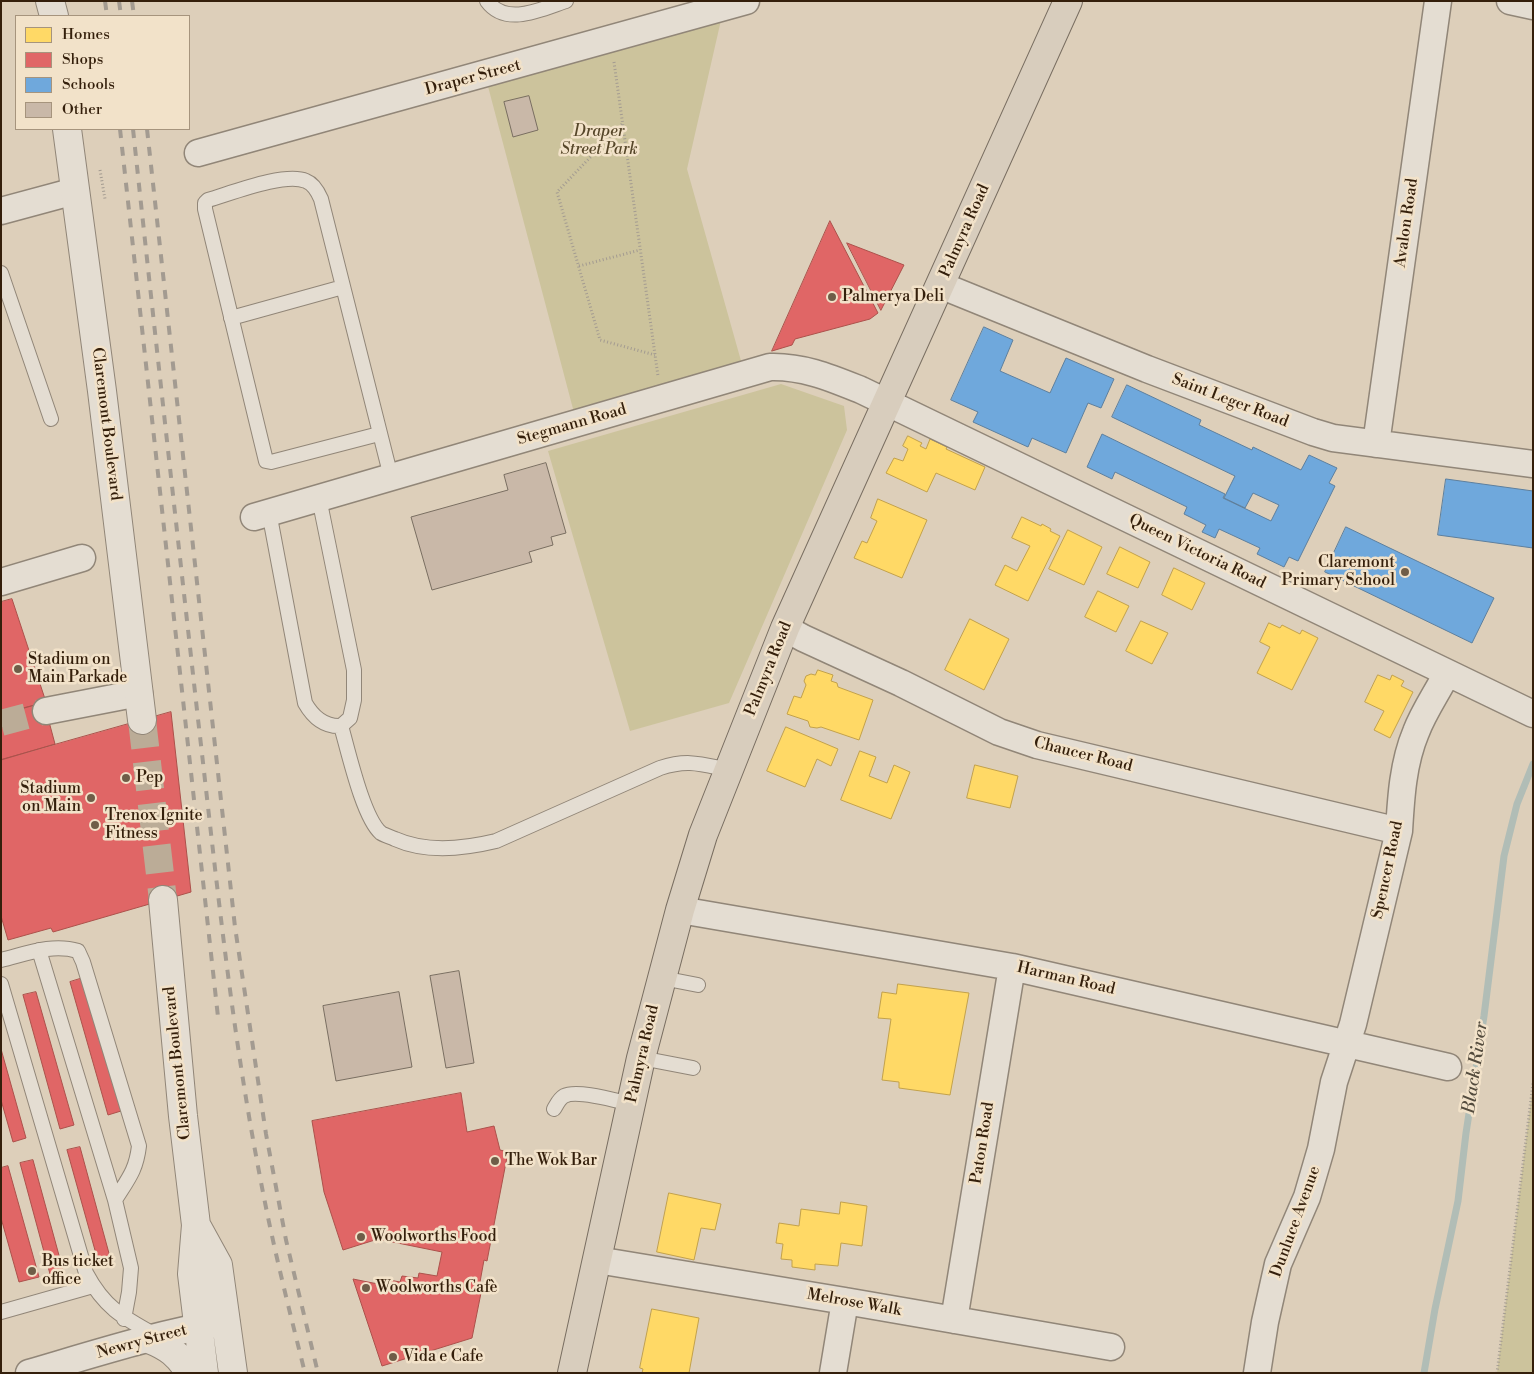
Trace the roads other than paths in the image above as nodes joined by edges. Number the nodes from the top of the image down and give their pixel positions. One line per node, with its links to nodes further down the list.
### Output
1 (50, 1): 10 (street)
2 (57, 1): 11 (street)
3 (487, 1): 4 (lane)
4 (566, 1)
5 (746, 1): 13 (street, Draper Street)
6 (1068, 1): 17 (main road, Palmyra Road)
7 (1438, 1): 23 (street, Avalon Road)
8 (1510, 1): 9 (street)
9 (1533, 6)
10 (54, 15)
11 (54, 15)
12 (67, 130): 14 (street, Claremont Boulevard)
13 (198, 153)
14 (75, 191): 15 (street); 32 (street, Claremont Boulevard)
15 (1, 211)
16 (1, 273): 21 (lane)
17 (940, 285): 20 (main road, Palmyra Road); 23 (street, Saint Leger Road)
18 (343, 287): 19 (lane); 19 (lane); 22 (lane)
19 (231, 318): 22 (lane)
20 (887, 402): 25 (street, Stegmann Road); 30 (main road, Palmyra Road); 31 (street, Queen Victoria Road)
21 (51, 419)
22 (379, 434): 25 (lane)
23 (1376, 444): 24 (street, Saint Leger Road)
24 (1533, 464)
25 (391, 477): 26 (street, Stegmann Road)
26 (319, 498): 27 (street, Stegmann Road); 36 (lane)
27 (262, 515): 36 (lane)
28 (82, 558): 29 (street)
29 (1, 582)
30 (785, 628): 37 (main road, Palmyra Road); 38 (street, Chaucer Road)
31 (1447, 673): 34 (street, Queen Victoria Road); 38 (street, Spencer Road)
32 (139, 694): 33 (street); 35 (street, Claremont Boulevard)
33 (46, 711)
34 (1533, 714)
35 (142, 720)
36 (341, 726): 37 (lane)
37 (729, 770): 40 (main road, Palmyra Road)
38 (1399, 831): 47 (street, Spencer Road)
39 (162, 900): 54 (street, Claremont Boulevard)
40 (680, 910): 43 (street, Harman Road); 44 (main road, Palmyra Road)
41 (39, 950): 42 (lane); 53 (lane); 53 (lane)
42 (1, 960)
43 (1012, 967): 47 (street, Harman Road); 60 (street, Paton Road)
44 (662, 978): 46 (lane); 48 (main road, Palmyra Road)
45 (1, 984): 56 (lane)
46 (698, 985)
47 (1346, 1042): 49 (street, Harman Road); 71 (street, Dunluce Avenue)
48 (641, 1058): 50 (lane); 51 (main road, Palmyra Road)
49 (1448, 1067)
50 (693, 1068)
51 (631, 1104): 52 (lane); 55 (main road, Palmyra Road)
52 (554, 1109)
53 (115, 1200): 59 (lane)
54 (196, 1225): 61 (street, Claremont Boulevard); 62 (street, Claremont Boulevard)
55 (597, 1260): 57 (street, Melrose Walk); 69 (main road, Palmyra Road)
56 (93, 1286): 58 (lane); 59 (lane)
57 (845, 1301): 60 (street, Melrose Walk); 70 (street)
58 (1, 1312)
59 (124, 1318): 63 (lane)
60 (954, 1320): 64 (street, Melrose Walk)
61 (226, 1322): 62 (street, Newry Street); 68 (street, Claremont Boulevard)
62 (199, 1326): 63 (street, Newry Street); 67 (street, Claremont Boulevard)
63 (153, 1338): 65 (street, Newry Street); 66 (street)
64 (1111, 1346)
65 (28, 1373)
66 (190, 1373)
67 (204, 1373)
68 (233, 1373)
69 (572, 1373)
70 (833, 1373)
71 (1257, 1373)

